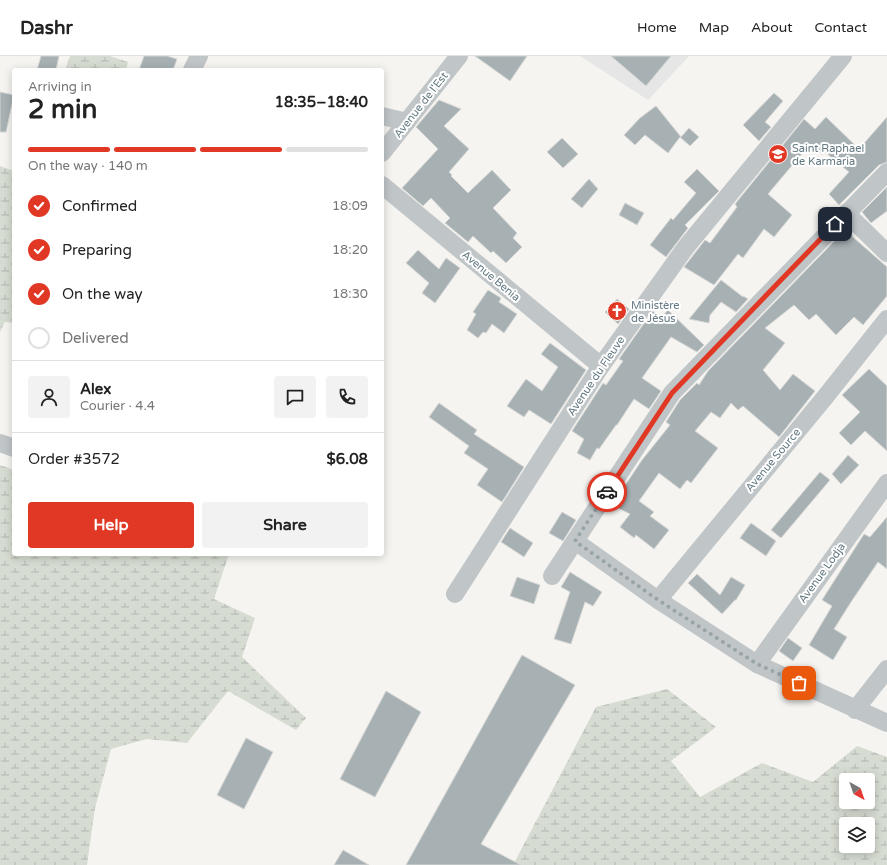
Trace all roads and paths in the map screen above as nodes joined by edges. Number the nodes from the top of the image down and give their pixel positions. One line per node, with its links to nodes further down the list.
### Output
1 (199, 56): 4 (street)
2 (459, 56): 6 (street, Avenue de l'Est)
3 (843, 56): 13 (street, Avenue du Fleuve)
4 (193, 68)
5 (384, 116): 6 (street)
6 (406, 122): 7 (street, Avenue de l'Est)
7 (384, 150)
8 (887, 172): 10 (street)
9 (384, 187): 13 (street, Avenue Benia)
10 (846, 213): 11 (street); 17 (street)
11 (887, 253)
12 (887, 319): 20 (street, Avenue Source)
13 (601, 366): 19 (street, Avenue du Fleuve)
14 (0, 443): 15 (street)
15 (12, 447)
16 (887, 483): 21 (street, Avenue Lodja)
17 (575, 541): 18 (street); 20 (street)
18 (552, 576)
19 (455, 594)
20 (658, 600): 21 (street)
21 (757, 664): 23 (street)
22 (887, 669): 23 (street)
23 (855, 710): 24 (street)
24 (887, 723)

